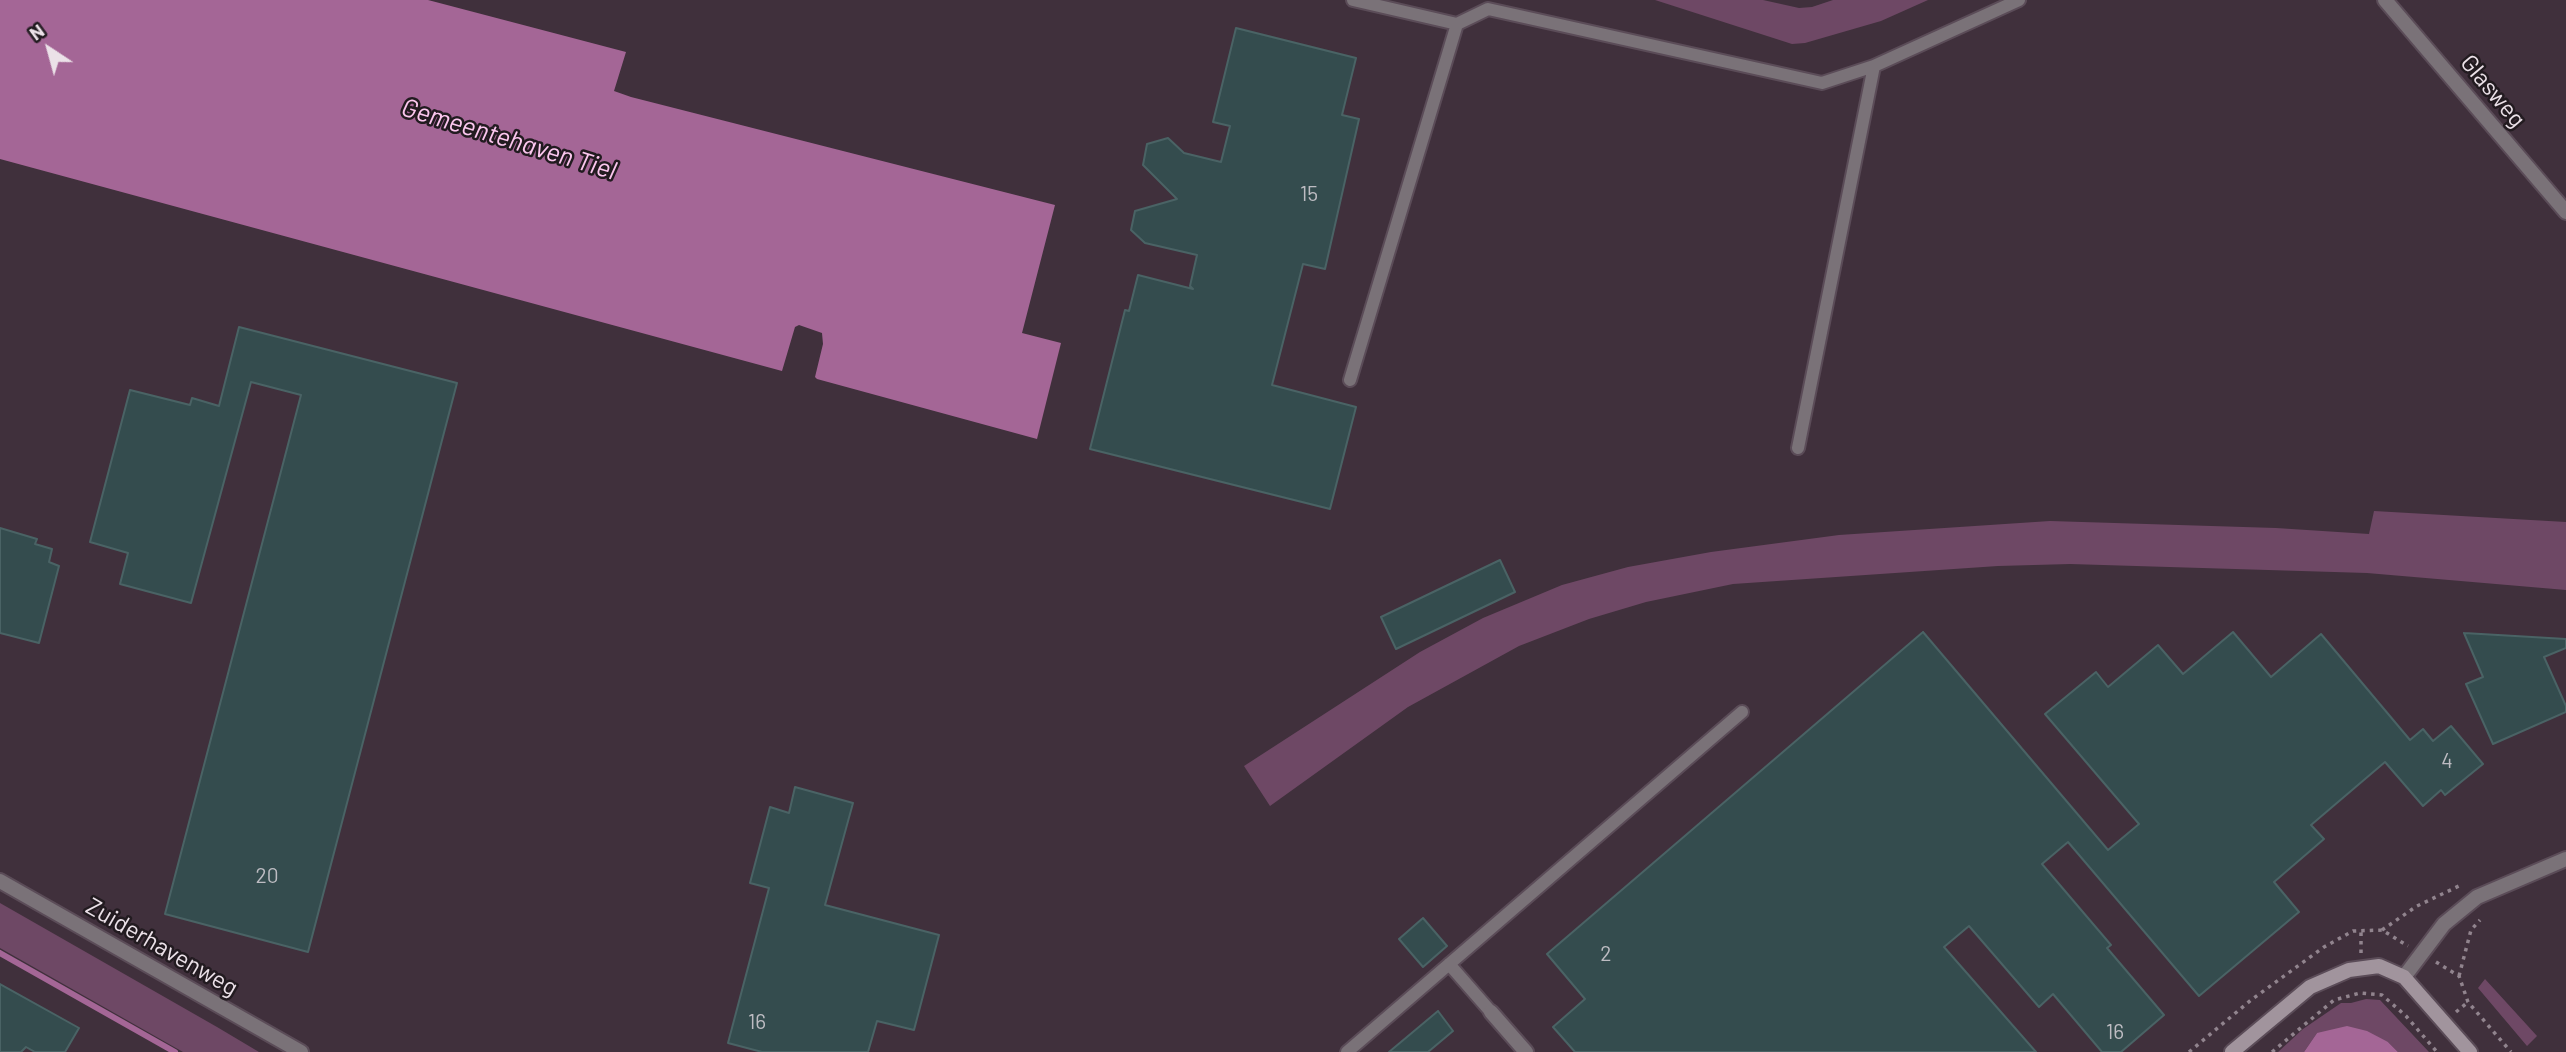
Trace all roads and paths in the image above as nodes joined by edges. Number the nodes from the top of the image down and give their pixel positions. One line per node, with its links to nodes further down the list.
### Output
1 (1353, 0): 4 (lane)
2 (2019, 0): 5 (lane)
3 (2385, 0): 6 (street, Glasweg)
4 (1457, 24): 5 (lane); 7 (lane)
5 (1874, 66): 8 (lane)
6 (2566, 212)
7 (1350, 380)
8 (1798, 448)
9 (1742, 712): 13 (lane)
10 (2566, 859): 15 (street)
11 (0, 881): 17 (street, Zuiderhavenweg)
12 (2484, 915): 14 (path)
13 (1449, 964): 16 (lane); 18 (lane)
14 (2459, 976)
15 (2404, 977): 20 (main road); 23 (main road)
16 (1492, 1012): 19 (street)
17 (301, 1052)
18 (1347, 1052)
19 (1526, 1052)
20 (2232, 1052)
21 (2272, 1052): 22 (path)
22 (2437, 1052)
23 (2470, 1052)

